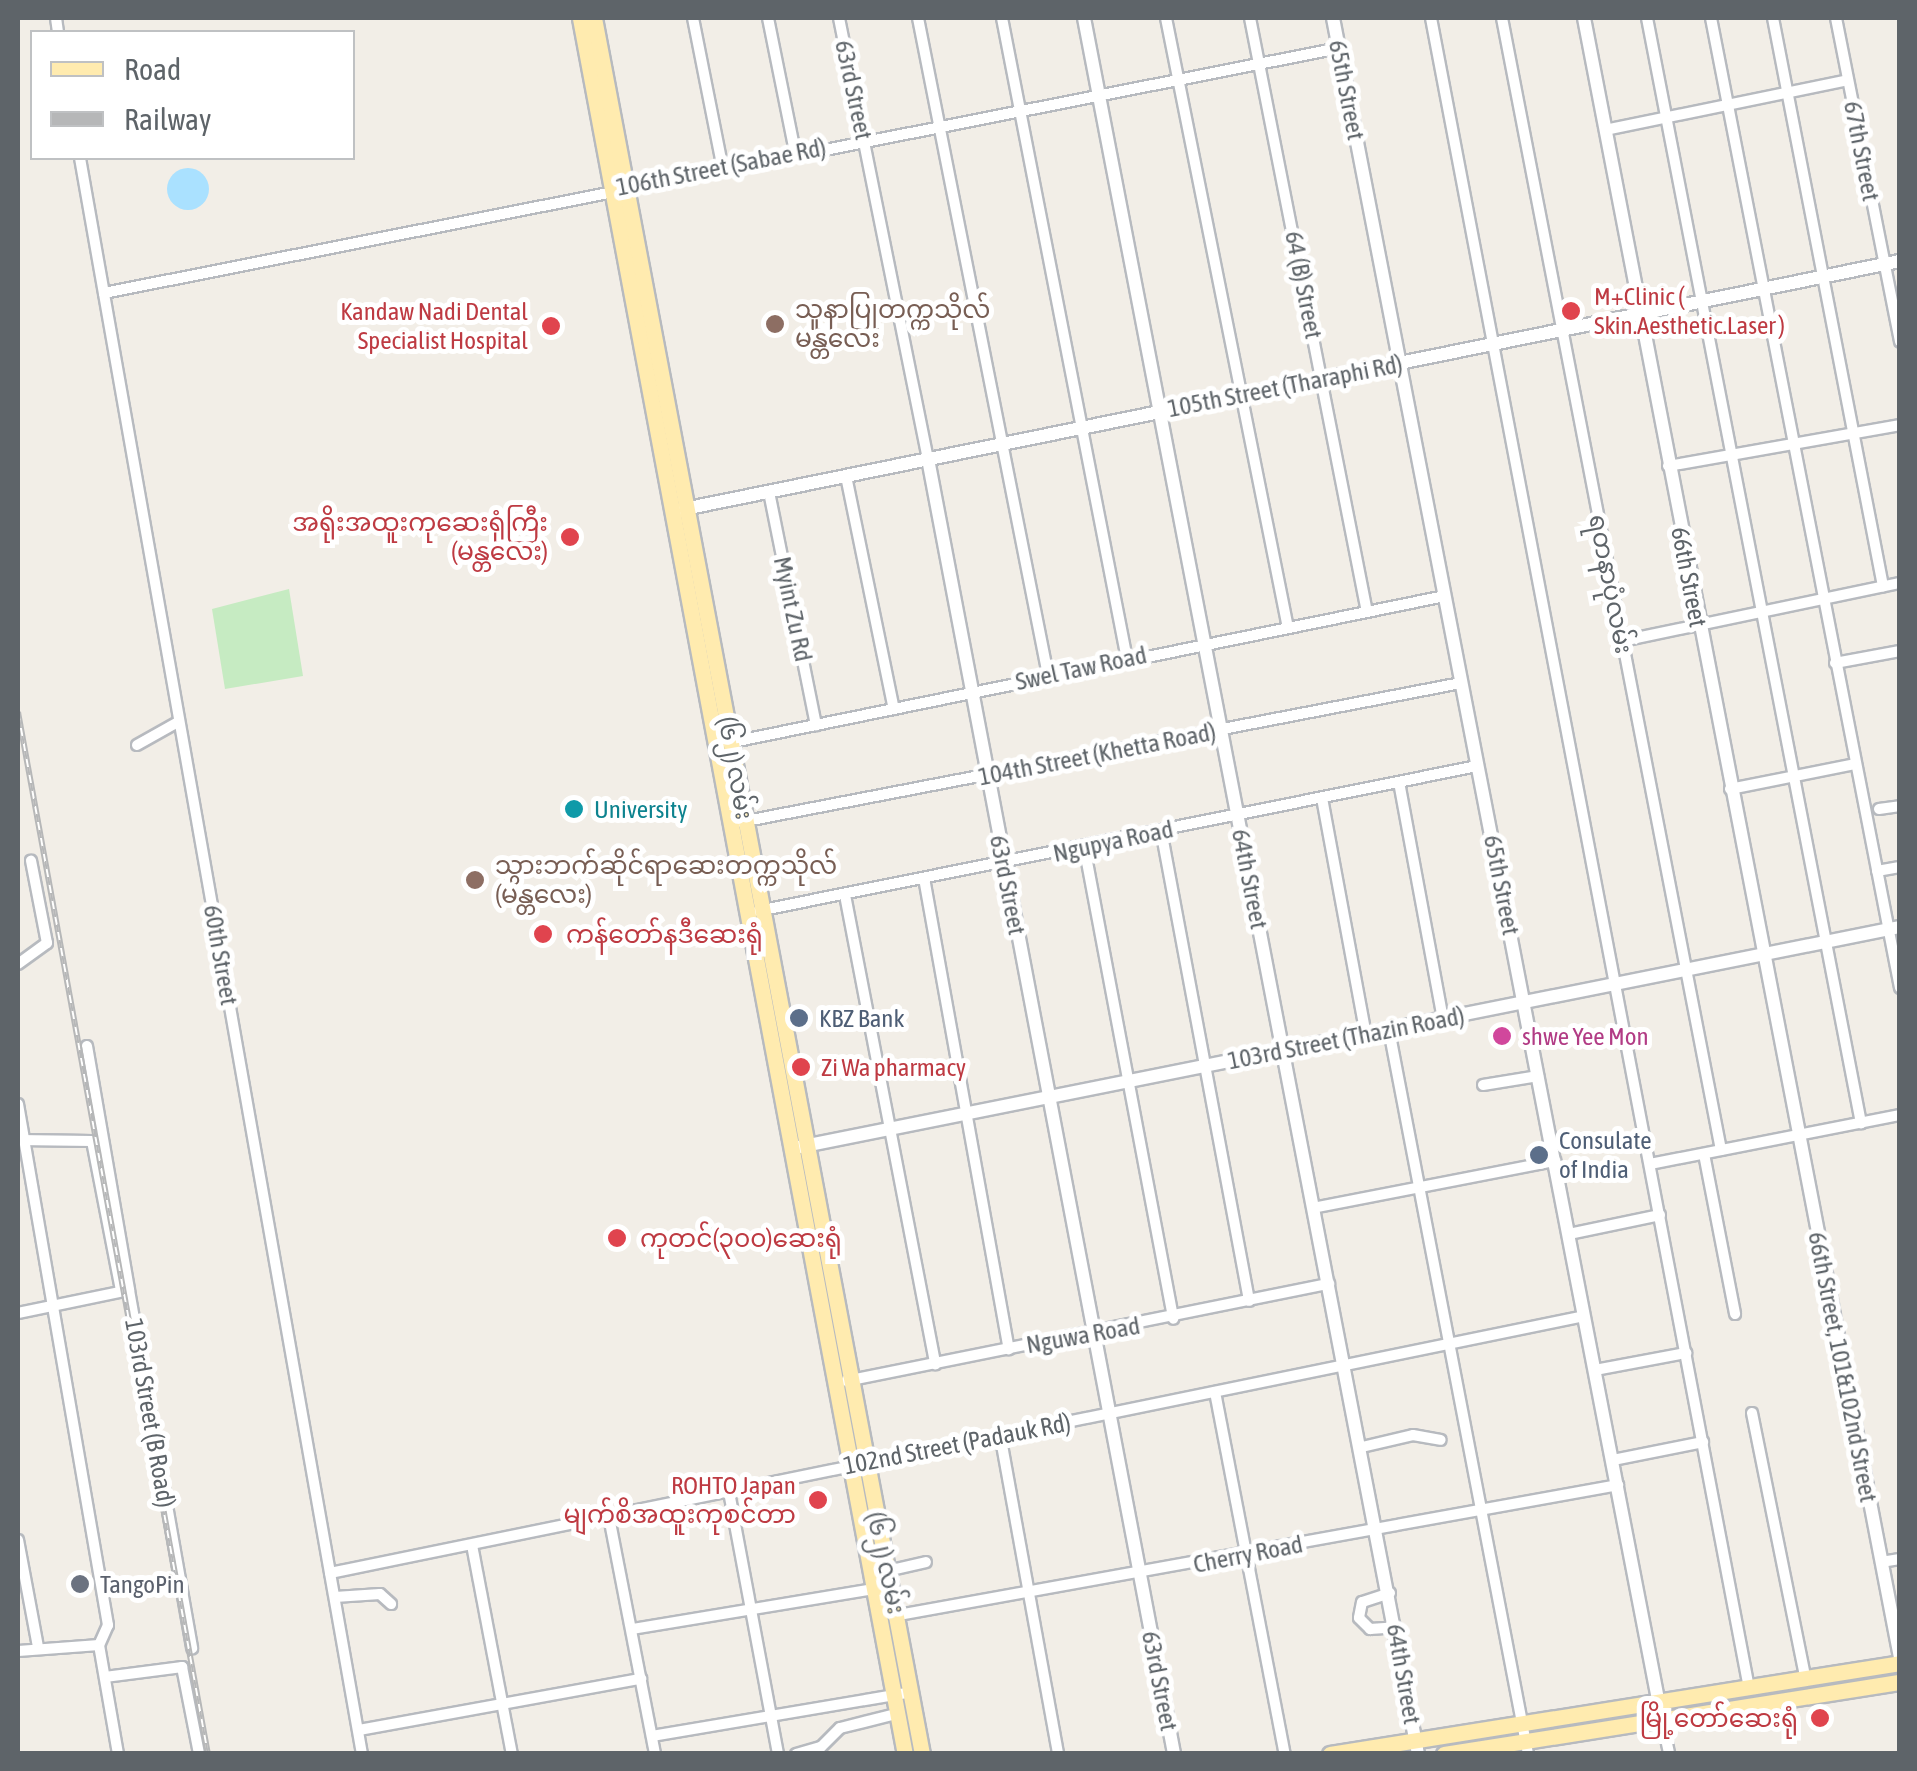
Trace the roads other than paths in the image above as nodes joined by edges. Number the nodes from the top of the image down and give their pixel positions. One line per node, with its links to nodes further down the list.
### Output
1 (580, 18): 34 (main road, (၆၂) လမ်း)
2 (594, 18): 34 (main road, (၆၂) လမ်း)
3 (693, 18): 33 (street)
4 (768, 18): 31 (street)
5 (839, 18): 30 (street, 63rd Street)
6 (918, 18): 28 (street)
7 (1002, 18): 26 (street)
8 (1084, 18): 24 (street, 64th Street)
9 (1166, 18): 21 (street)
10 (1250, 18): 20 (street, 64 (B) Street)
11 (1333, 18): 19 (street, 65th Street)
12 (1431, 18): 44 (street)
13 (1502, 18): 42 (street, ရတနာပုံလမ်း)
14 (1584, 18): 29 (street, 66th Street)
15 (1647, 18): 27 (street)
16 (1711, 18): 25 (street)
17 (1772, 18): 23 (street)
18 (1836, 18): 22 (street, 67th Street)
19 (1339, 48): 20 (street, 106th Street (Sabae Rd)); 45 (street, 65th Street)
20 (1258, 63): 21 (street, 106th Street (Sabae Rd)); 46 (street, 64 (B) Street)
21 (1178, 80): 24 (street, 106th Street (Sabae Rd)); 47 (street)
22 (1848, 80): 23 (street); 36 (street, 67th Street)
23 (1788, 93): 25 (street); 37 (street)
24 (1099, 95): 26 (street, 106th Street (Sabae Rd)); 48 (street, 64th Street)
25 (1729, 105): 27 (street); 38 (street)
26 (1021, 110): 28 (street, 106th Street (Sabae Rd)); 50 (street)
27 (1666, 118): 29 (street); 40 (street)
28 (938, 125): 30 (street, 106th Street (Sabae Rd)); 52 (street)
29 (1605, 130): 41 (street, 66th Street)
30 (864, 138): 31 (street, 106th Street (Sabae Rd)); 55 (street, 63rd Street)
31 (795, 152): 33 (street, 106th Street (Sabae Rd))
32 (80, 160): 39 (street, 60th Street)
33 (722, 165): 34 (street, 106th Street (Sabae Rd))
34 (618, 187): 39 (street, 106th Street (Sabae Rd)); 59 (main road, (၆၂) လမ်း)
35 (1900, 261): 36 (street, 105th Street (Tharaphi Rd))
36 (1884, 264): 37 (street, 105th Street (Tharaphi Rd)); 43 (street, 67th Street)
37 (1824, 277): 38 (street, 105th Street (Tharaphi Rd)); 51 (street)
38 (1765, 289): 40 (street, 105th Street (Tharaphi Rd)); 53 (street)
39 (104, 293): 77 (street, 60th Street)
40 (1705, 301): 41 (street, 105th Street (Tharaphi Rd)); 54 (street)
41 (1640, 314): 42 (street, 105th Street (Tharaphi Rd)); 56 (street, 66th Street)
42 (1562, 330): 44 (street, 105th Street (Tharaphi Rd)); 68 (street, ရတနာပုံလမ်း)
43 (1900, 342)
44 (1494, 344): 45 (street, 105th Street (Tharaphi Rd)); 107 (street)
45 (1402, 363): 46 (street, 105th Street (Tharaphi Rd)); 62 (street, 65th Street)
46 (1323, 379): 47 (street, 105th Street (Tharaphi Rd)); 65 (street, 64 (B) Street)
47 (1242, 396): 48 (street, 105th Street (Tharaphi Rd)); 67 (street)
48 (1163, 411): 50 (street, 105th Street (Tharaphi Rd)); 69 (street, 64th Street)
49 (1900, 425): 51 (street)
50 (1081, 426): 52 (street, 105th Street (Tharaphi Rd)); 71 (street)
51 (1854, 433): 53 (street); 61 (street)
52 (1004, 442): 55 (street, 105th Street (Tharaphi Rd)); 73 (street)
53 (1794, 444): 54 (street); 63 (street)
54 (1735, 454): 56 (street); 64 (street)
55 (928, 459): 57 (street, 105th Street (Tharaphi Rd)); 75 (street, 63rd Street)
56 (1668, 466): 66 (street, 66th Street)
57 (846, 476): 58 (street, 105th Street (Tharaphi Rd)); 76 (street)
58 (769, 492): 59 (street, 105th Street (Tharaphi Rd)); 78 (street, Myint Zu Rd)
59 (678, 510): 80 (main road, (၆၂) လမ်း)
60 (1900, 583): 61 (street)
61 (1883, 586): 63 (street)
62 (1445, 596): 65 (street, Swel Taw Road); 74 (street, 65th Street)
63 (1822, 599): 64 (street); 72 (street)
64 (1766, 611): 66 (street); 85 (street)
65 (1367, 612): 67 (street, Swel Taw Road)
66 (1698, 625): 68 (street); 87 (street, 66th Street)
67 (1288, 628): 69 (street, Swel Taw Road)
68 (1622, 641): 106 (street, ရတနာပုံလမ်း)
69 (1206, 642): 71 (street, Swel Taw Road); 79 (street, 64th Street)
70 (1900, 651): 72 (street)
71 (1126, 659): 73 (street, Swel Taw Road)
72 (1835, 663): 82 (street)
73 (1048, 675): 75 (street, Swel Taw Road)
74 (1462, 683): 79 (street, 104th Street (Khetta Road)); 83 (street, 65th Street)
75 (971, 692): 76 (street, Swel Taw Road); 84 (street, 63rd Street)
76 (894, 709): 78 (street, Swel Taw Road)
77 (178, 722): 81 (street); 174 (street, 60th Street)
78 (816, 725): 80 (street, Swel Taw Road)
79 (1221, 730): 84 (street, 104th Street (Khetta Road)); 91 (street, 64th Street)
80 (724, 743): 92 (main road, (၆၂) လမ်း)
81 (137, 746)
82 (1855, 764): 85 (street); 98 (street)
83 (1478, 766): 86 (street, Ngupya Road); 109 (street, 65th Street)
84 (987, 776): 92 (street, 104th Street (Khetta Road)); 96 (street, 63rd Street)
85 (1798, 776): 87 (street); 103 (street)
86 (1399, 782): 88 (street, Ngupya Road); 110 (street)
87 (1730, 789): 104 (street, 66th Street)
88 (1322, 798): 91 (street, Ngupya Road); 112 (street)
89 (1900, 806): 90 (street)
90 (1879, 809)
91 (1238, 816): 93 (street, Ngupya Road); 114 (street, 64th Street)
92 (739, 822): 101 (main road, (၆၂) လမ်း)
93 (1161, 830): 94 (street, Ngupya Road); 115 (street)
94 (1084, 846): 96 (street, Ngupya Road); 117 (street)
95 (31, 861): 105 (street)
96 (1004, 863): 99 (street, Ngupya Road); 119 (street, 63rd Street)
97 (1900, 866): 98 (street)
98 (1877, 871): 102 (street)
99 (924, 878): 100 (street, Ngupya Road); 121 (street)
100 (846, 894): 101 (street, Ngupya Road); 124 (street)
101 (755, 912): 129 (main road, (၆၂) လမ်း)
102 (1894, 928): 103 (street, 103rd Street (Thazin Road)); 108 (street)
103 (1828, 942): 104 (street, 103rd Street (Thazin Road)); 123 (street)
104 (1764, 954): 106 (street, 103rd Street (Thazin Road)); 125 (street, 66th Street)
105 (18, 964)
106 (1686, 969): 107 (street, 103rd Street (Thazin Road)); 130 (street, ရတနာပုံလမ်း)
107 (1617, 984): 109 (street, 103rd Street (Thazin Road)); 133 (street)
108 (1900, 988)
109 (1525, 1002): 110 (street, 103rd Street (Thazin Road)); 116 (street, 65th Street)
110 (1444, 1020): 111 (street, 103rd Street (Thazin Road))
111 (1389, 1030): 112 (street, 103rd Street (Thazin Road)); 134 (street)
112 (1366, 1035): 114 (street, 103rd Street (Thazin Road))
113 (86, 1046): 126 (street)
114 (1283, 1050): 115 (street, 103rd Street (Thazin Road)); 135 (street, 64th Street)
115 (1203, 1066): 117 (street, 103rd Street (Thazin Road)); 140 (street)
116 (1538, 1076): 118 (street); 132 (street, 65th Street)
117 (1130, 1081): 119 (street, 103rd Street (Thazin Road)); 145 (street)
118 (1483, 1085)
119 (1048, 1096): 121 (street, 103rd Street (Thazin Road)); 146 (street, 63rd Street)
120 (18, 1104): 127 (street)
121 (968, 1112): 124 (street, 103rd Street (Thazin Road)); 148 (street)
122 (1900, 1114): 123 (street)
123 (1861, 1122): 125 (street)
124 (888, 1129): 129 (street, 103rd Street (Thazin Road)); 150 (street)
125 (1799, 1135): 130 (street); 173 (street, 66th Street, 101&102nd Street)
126 (105, 1139): 128 (street); 139 (street)
127 (21, 1140): 128 (street); 141 (street)
128 (91, 1140): 139 (street)
129 (799, 1146): 153 (main road, (၆၂) လမ်း)
130 (1721, 1150): 131 (street)
131 (1704, 1154): 133 (street); 143 (street)
132 (1555, 1161): 134 (street); 137 (street, 65th Street)
133 (1650, 1164): 136 (street)
134 (1420, 1188): 135 (street); 147 (street)
135 (1313, 1208): 138 (street, 64th Street)
136 (1660, 1215): 137 (street); 149 (street)
137 (1569, 1234): 144 (street, 65th Street)
138 (1329, 1284): 140 (street, Nguwa Road); 151 (street, 64th Street)
139 (125, 1290): 141 (street, 103rd Street (B Road)); 189 (street, 103rd Street (B Road))
140 (1249, 1302): 145 (street, Nguwa Road)
141 (56, 1307): 142 (street, 103rd Street (B Road)); 187 (street)
142 (18, 1313)
143 (1734, 1314)
144 (1584, 1316): 147 (street, 102nd Street (Padauk Rd)); 152 (street, 65th Street)
145 (1173, 1318): 146 (street, Nguwa Road)
146 (1094, 1333): 148 (street, Nguwa Road); 156 (street, 63rd Street)
147 (1451, 1342): 151 (street, 102nd Street (Padauk Rd)); 165 (street)
148 (1009, 1348): 150 (street, Nguwa Road)
149 (1686, 1353): 152 (street); 159 (street)
150 (935, 1364): 153 (street, Nguwa Road)
151 (1346, 1366): 154 (street, 102nd Street (Padauk Rd)); 160 (street, 64th Street)
152 (1596, 1370): 161 (street, 65th Street)
153 (843, 1382): 162 (main road, (၆၂) လမ်း)
154 (1215, 1392): 156 (street, 102nd Street (Padauk Rd)); 170 (street)
155 (1752, 1413): 193 (street)
156 (1110, 1414): 157 (street, 102nd Street (Padauk Rd)); 175 (street, 63rd Street)
157 (1000, 1434): 162 (street, 102nd Street (Padauk Rd)); 178 (street)
158 (1441, 1440): 160 (street)
159 (1703, 1442): 161 (street); 196 (street)
160 (1362, 1447): 167 (street, 64th Street)
161 (1613, 1460): 163 (street, 65th Street)
162 (858, 1464): 164 (street, 102nd Street (Padauk Rd)); 176 (main road, (၆၂) လမ်း); 177 (main road, (၆၂) လမ်း)
163 (1618, 1484): 165 (street, Cherry Road); 199 (street, 65th Street)
164 (729, 1492): 166 (street, 102nd Street (Padauk Rd)); 182 (street)
165 (1484, 1508): 167 (street, Cherry Road); 206 (street)
166 (610, 1517): 169 (street, 102nd Street (Padauk Rd)); 186 (street)
167 (1378, 1528): 170 (street, Cherry Road); 179 (street, 64th Street)
168 (18, 1540): 188 (street)
169 (472, 1545): 174 (street, 102nd Street (Padauk Rd)); 200 (street)
170 (1245, 1554): 175 (street, Cherry Road); 219 (street)
171 (1900, 1558): 173 (street)
172 (926, 1562): 176 (street)
173 (1881, 1562): 191 (street, 66th Street, 101&102nd Street)
174 (330, 1573): 180 (street, 60th Street)
175 (1140, 1576): 178 (street, Cherry Road); 218 (street, 63rd Street)
176 (890, 1578): 177 (street); 183 (main road, (၆၂) လမ်း)
177 (871, 1582): 182 (street); 184 (main road, (၆၂) လမ်း)
178 (1030, 1593): 183 (street, Cherry Road); 217 (street)
179 (1390, 1593): 185 (street, 64th Street); 185 (street)
180 (334, 1596): 181 (street); 204 (street, 60th Street)
181 (391, 1604)
182 (751, 1609): 186 (street); 202 (street)
183 (897, 1616): 184 (street, Cherry Road); 197 (main road, (၆၂) လမ်း)
184 (877, 1619): 198 (main road, (၆၂) လမ်း)
185 (1396, 1627): 207 (street, 64th Street)
186 (632, 1629): 194 (street)
187 (100, 1645): 188 (street); 192 (street)
188 (38, 1648): 190 (street)
189 (192, 1649)
190 (18, 1652)
191 (1900, 1660): 193 (main road)
192 (105, 1677): 208 (street); 209 (street)
193 (1805, 1677): 196 (main road)
194 (640, 1679): 200 (street); 205 (street)
195 (1900, 1682): 203 (main road)
196 (1749, 1688): 199 (main road)
197 (912, 1692): 198 (street); 216 (main road, (၆၂) လမ်း)
198 (892, 1696): 201 (main road, (၆၂) လမ်း); 202 (street)
199 (1659, 1702): 203 (street, 65th Street); 206 (main road)
200 (504, 1707): 204 (street); 211 (street)
201 (896, 1714): 214 (street); 215 (main road, (၆၂) လမ်း)
202 (772, 1716): 205 (street); 213 (street)
203 (1662, 1720): 206 (main road); 222 (street, 65th Street)
204 (359, 1730): 210 (street, 60th Street)
205 (652, 1736): 212 (street)
206 (1526, 1739): 207 (main road); 221 (main road)
207 (1417, 1746): 220 (main road)
208 (118, 1754)
209 (200, 1754)
210 (362, 1754)
211 (512, 1754)
212 (655, 1754)
213 (778, 1754)
214 (796, 1754)
215 (905, 1754)
216 (922, 1754)
217 (1058, 1754)
218 (1174, 1754)
219 (1286, 1754)
220 (1330, 1754)
221 (1444, 1754)
222 (1668, 1754)

